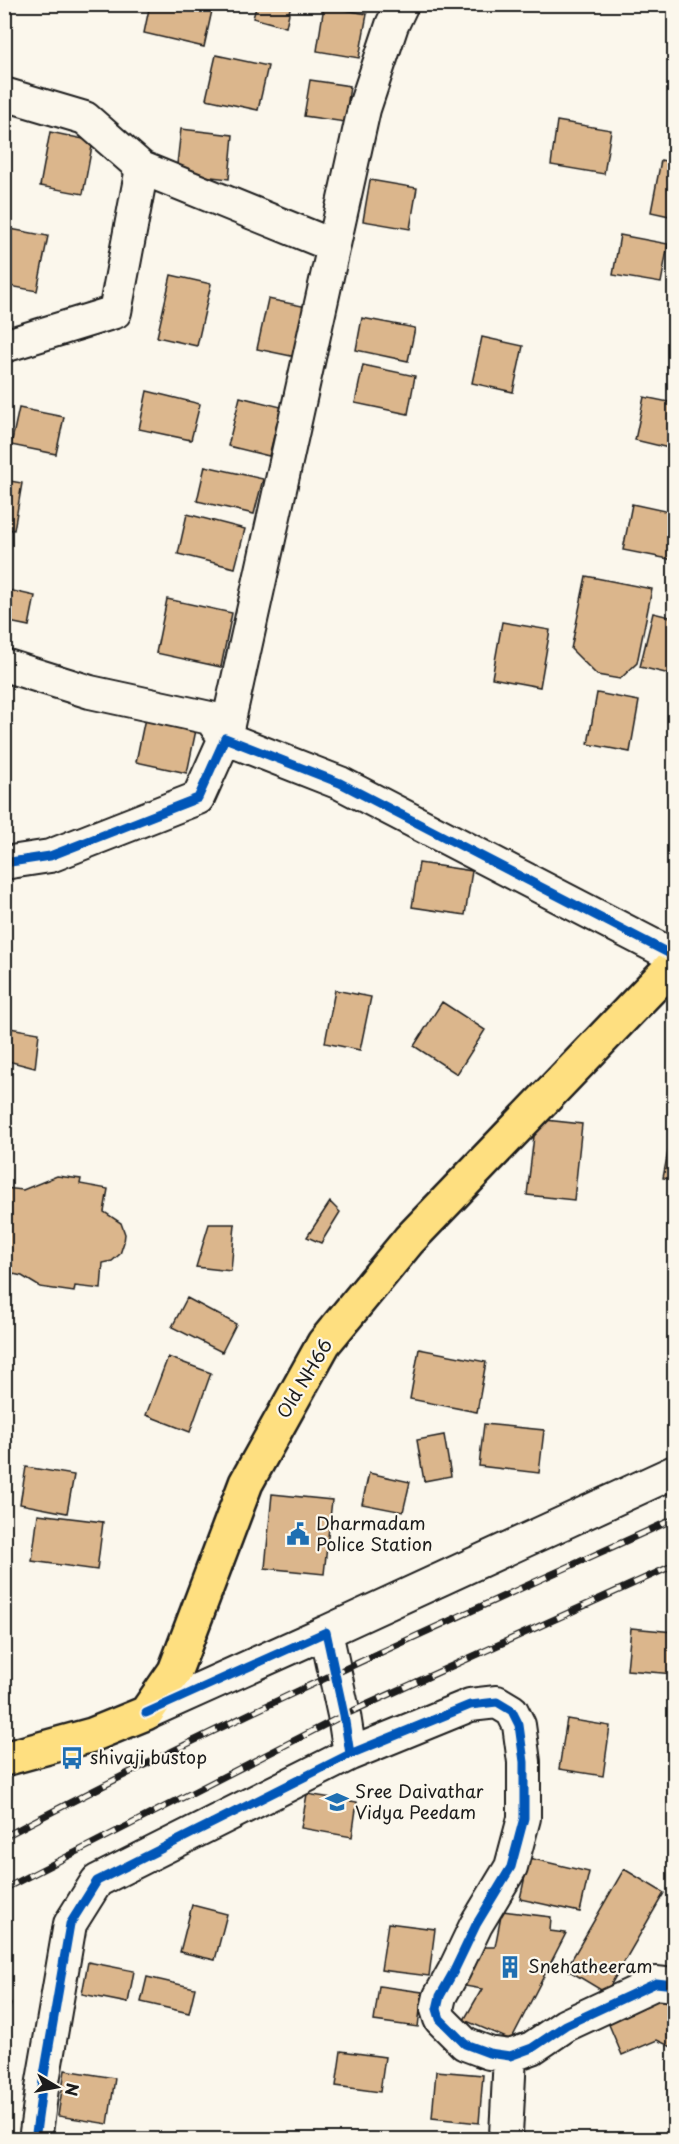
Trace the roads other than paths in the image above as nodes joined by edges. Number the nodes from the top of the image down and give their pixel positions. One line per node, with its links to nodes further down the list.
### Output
1 (402, 4): 4 (street)
2 (4, 94): 3 (street)
3 (142, 168): 4 (street); 5 (street)
4 (334, 246): 7 (street)
5 (4, 346)
6 (4, 665): 7 (street)
7 (225, 738): 8 (street); 9 (street)
8 (4, 863)
9 (675, 956)
10 (675, 964): 13 (main road, Old NH66)
11 (675, 1472): 12 (street)
12 (326, 1632): 13 (street); 14 (street)
13 (146, 1713): 15 (main road)
14 (350, 1754): 17 (street); 18 (street)
15 (4, 1759)
16 (675, 1985): 17 (street)
17 (510, 2056): 19 (street)
18 (35, 2139)
19 (508, 2139)

